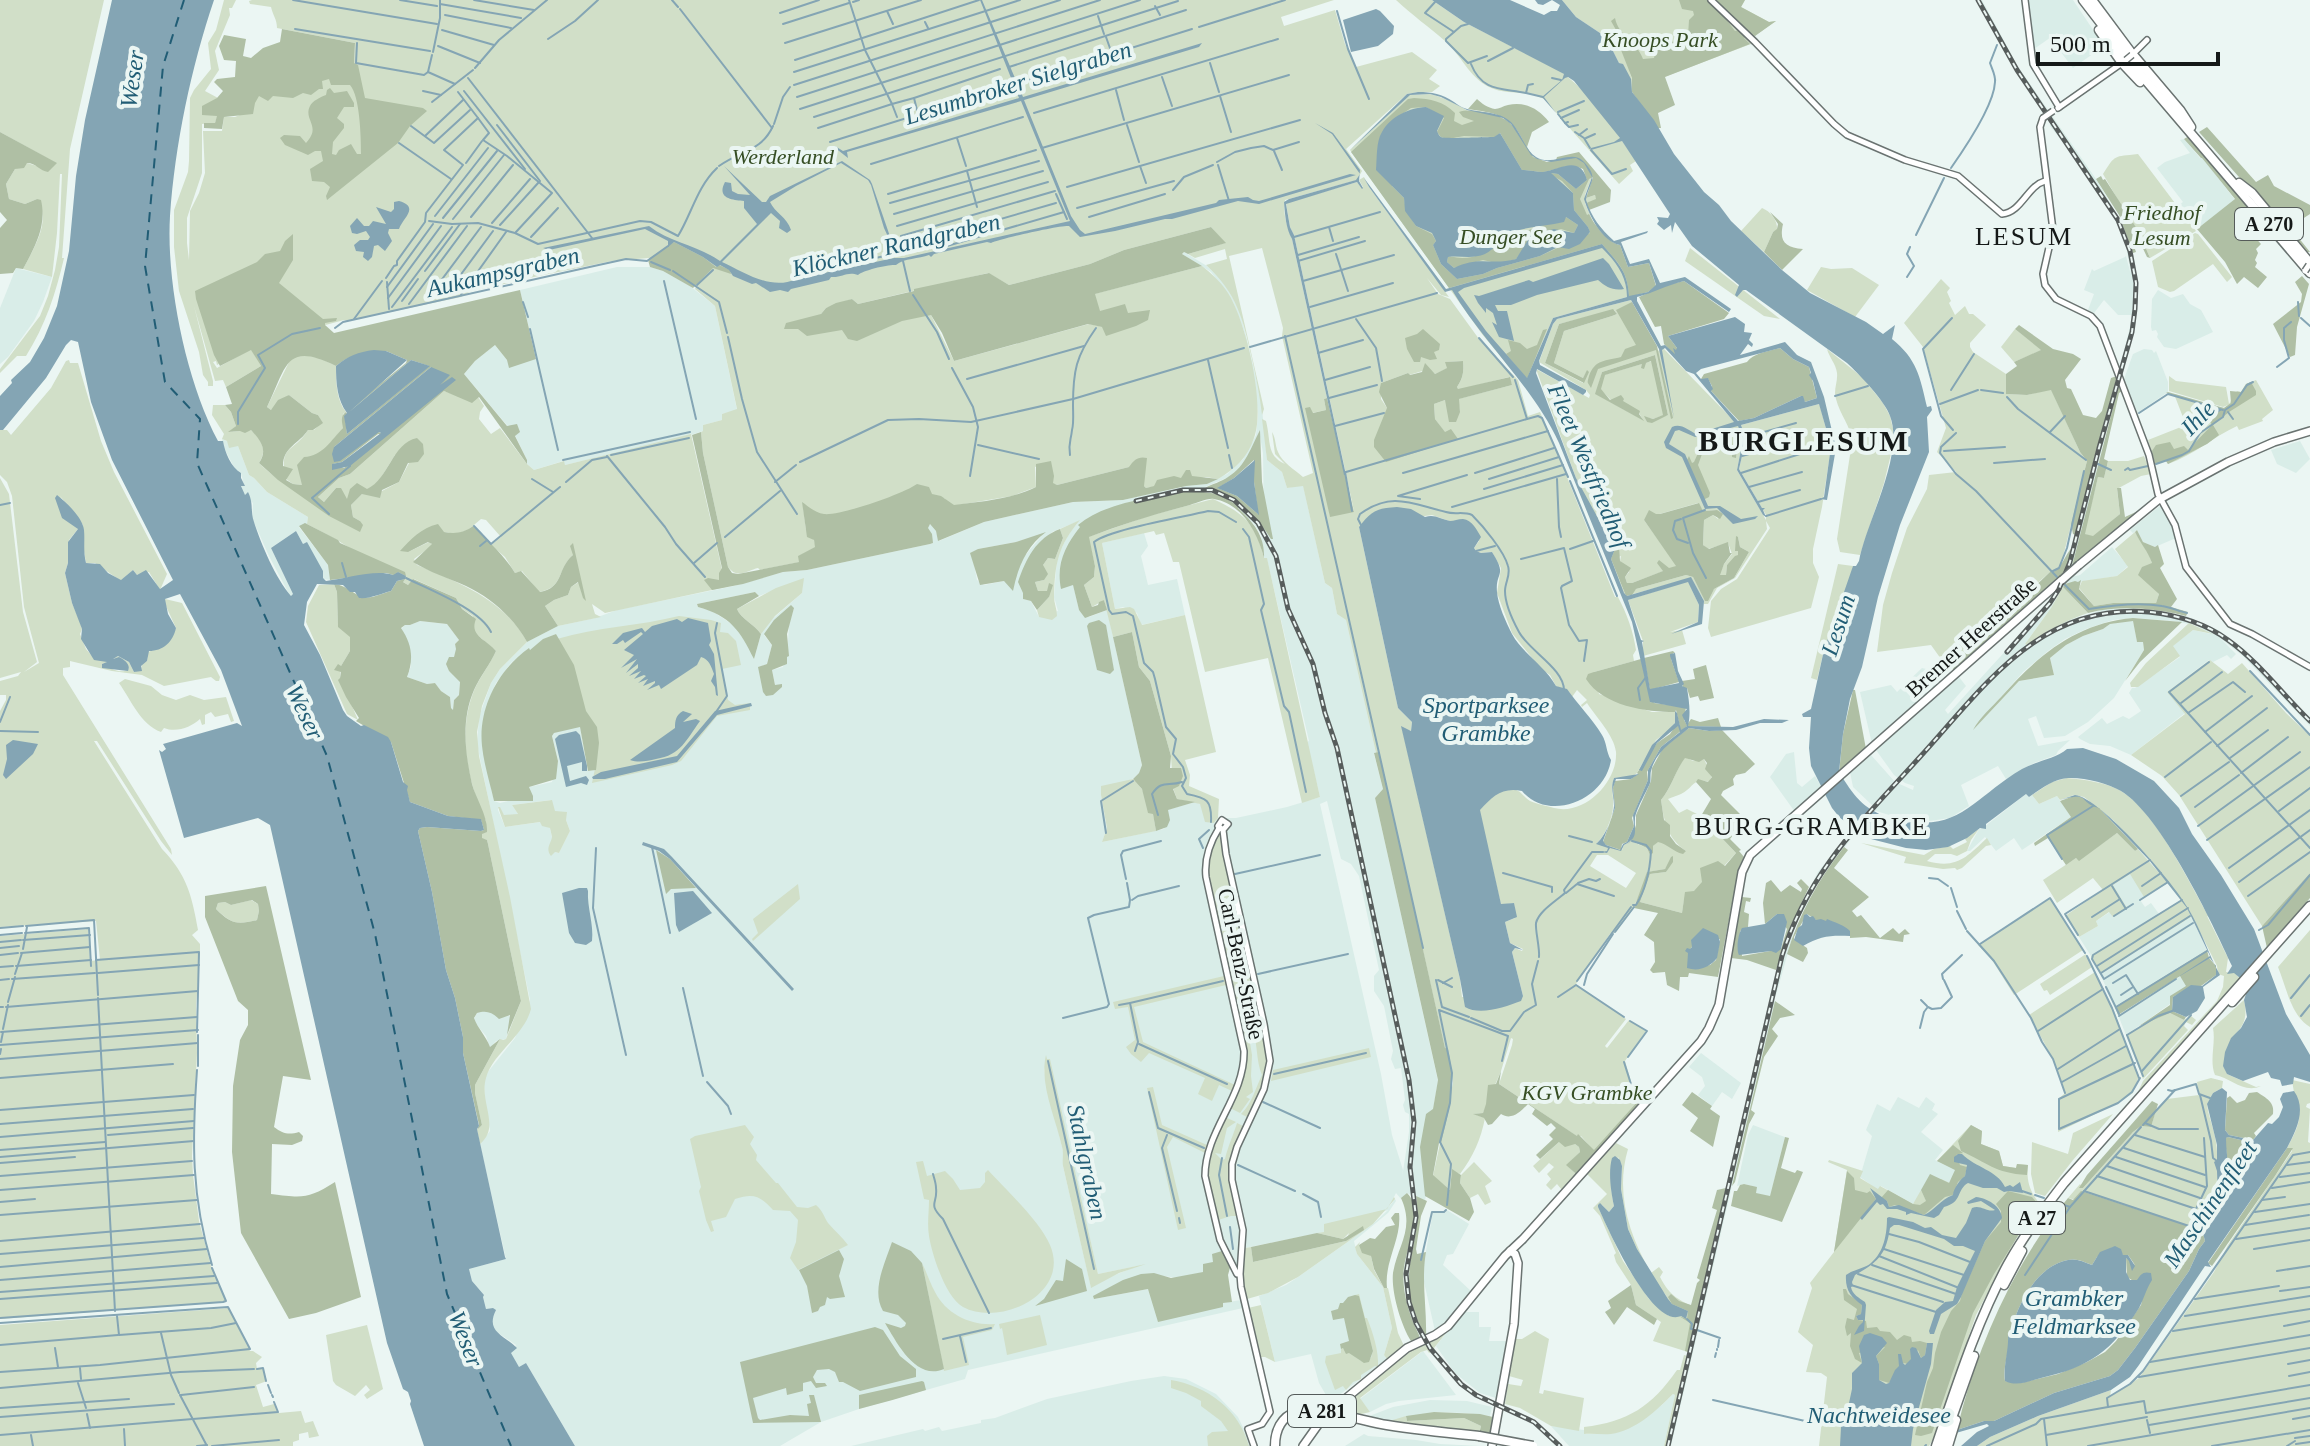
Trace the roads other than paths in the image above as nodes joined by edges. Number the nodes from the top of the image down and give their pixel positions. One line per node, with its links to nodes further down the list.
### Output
1 (1711, 0): 11 (street)
2 (2025, 0): 6 (street)
3 (2085, 0): 5 (highway); 5 (highway); 9 (highway); 10 (highway, A 270)
4 (2147, 40): 5 (street)
5 (2128, 58): 7 (street); 9 (highway); 10 (highway)
6 (2051, 93): 7 (street); 8 (street)
7 (2067, 101): 8 (street)
8 (2056, 109): 11 (street, bridge)
9 (2181, 122): 12 (highway)
10 (2191, 128): 12 (highway, A 270)
11 (2045, 181): 14 (street)
12 (2308, 267)
13 (2310, 431): 14 (main road, Bremer Heerstraße)
14 (2162, 499): 15 (street); 20 (main road, Bremer Heerstraße, bridge)
15 (2310, 667)
16 (2310, 906): 18 (highway, A 27)
17 (2310, 914): 18 (highway, A 27)
18 (2268, 956): 19 (highway, A 27)
19 (2147, 1093): 22 (highway, A 27); 30 (highway, A 27)
20 (1510, 1251): 26 (main road, Bremer Heerstraße, bridge); 27 (main road)
21 (1241, 1287): 21 (street, Carl-Benz-Straße); 24 (street, Carl-Benz-Straße)
22 (1958, 1400): 30 (highway, A 27); 31 (highway)
23 (1479, 1438): 25 (highway, A 281); 28 (highway, A 281, bridge); 29 (highway, A 281, bridge)
24 (1254, 1446)
25 (1278, 1446)
26 (1303, 1446)
27 (1492, 1446)
28 (1513, 1446)
29 (1533, 1446)
30 (1937, 1446)
31 (1948, 1446)

